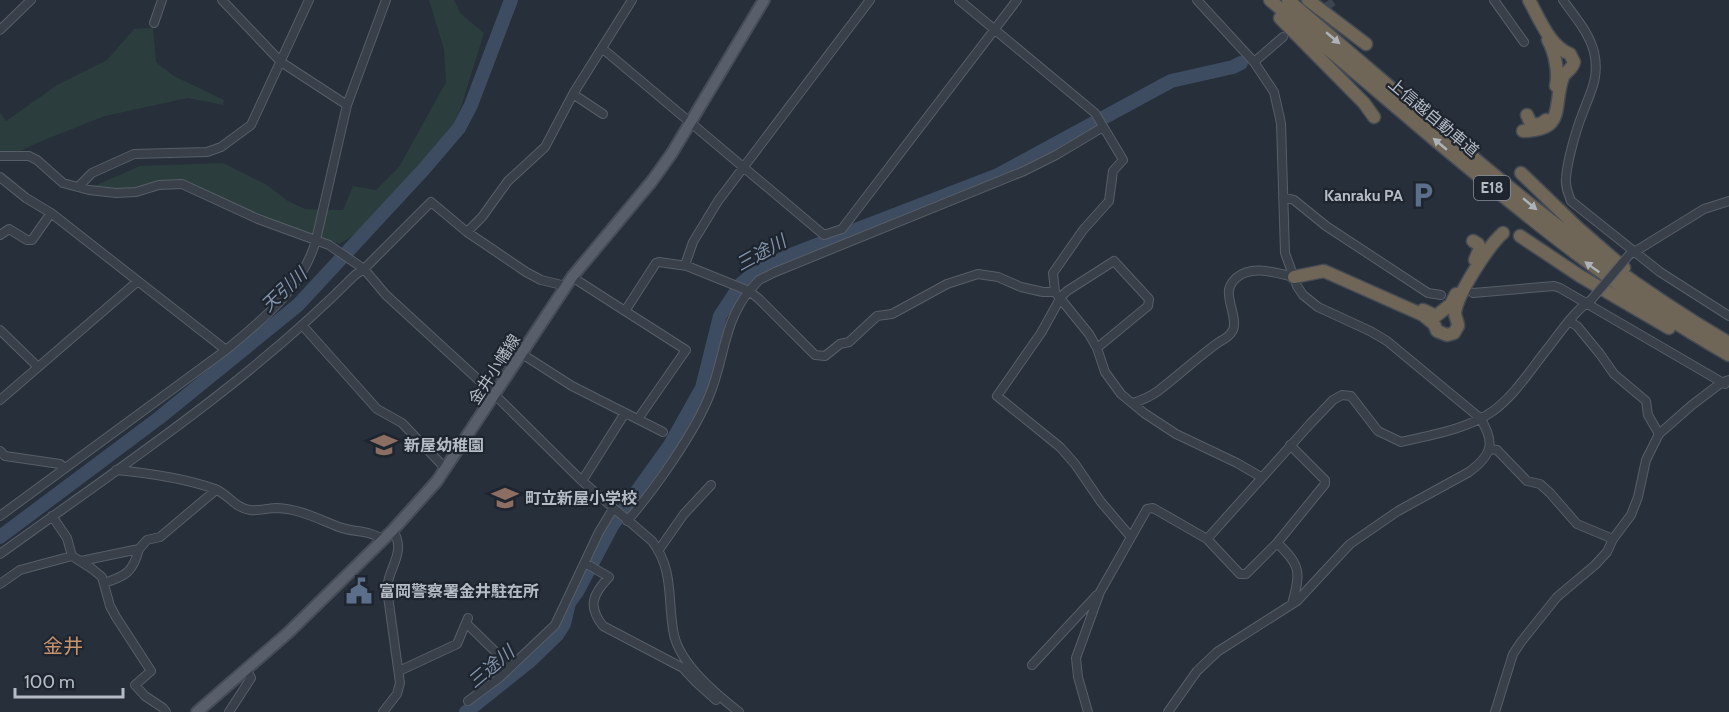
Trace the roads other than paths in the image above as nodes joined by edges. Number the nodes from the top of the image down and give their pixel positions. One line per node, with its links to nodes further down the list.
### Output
1 (32, 0): 21 (street)
2 (162, 0): 20 (street)
3 (222, 0): 27 (street)
4 (309, 0): 27 (street)
5 (386, 0): 30 (street)
6 (632, 0): 26 (street)
7 (764, 0): 34 (main road, 金井小幡線)
8 (870, 0): 38 (street)
9 (959, 0): 22 (street)
10 (1017, 0): 22 (street)
11 (1197, 0): 28 (street)
12 (1262, 0): 33 (highway)
13 (1270, 0): 71 (highway, 上信越自動車道 / E18, one-way to 13)
14 (1288, 0): 67 (highway, 上信越自動車道 / E18, one-way to 67)
15 (1308, 0): 25 (highway)
16 (1494, 0): 24 (street)
17 (1524, 0): 32 (highway)
18 (1529, 0): 36 (highway)
19 (1563, 0): 51 (street)
20 (154, 23)
21 (0, 30)
22 (994, 30): 35 (street); 38 (street)
23 (1283, 37): 28 (street)
24 (1524, 42)
25 (1366, 44)
26 (603, 49): 29 (street); 34 (street)
27 (281, 62): 30 (street); 41 (street)
28 (1254, 62): 42 (street)
29 (573, 94): 31 (street); 45 (street)
30 (347, 105): 49 (street)
31 (603, 114)
32 (1527, 115)
33 (1374, 117)
34 (690, 123): 38 (street); 56 (main road, 金井小幡線)
35 (1102, 127): 57 (street); 59 (street)
36 (1523, 131)
37 (0, 156): 41 (street)
38 (743, 166): 52 (street)
39 (1521, 173): 67 (highway)
40 (0, 177): 44 (street)
41 (78, 187): 49 (street)
42 (1283, 197): 54 (street); 60 (street)
43 (1729, 201): 51 (street)
44 (51, 213): 47 (street); 55 (street)
45 (467, 232): 53 (street); 56 (street)
46 (1503, 233): 54 (highway)
47 (0, 235)
48 (1521, 236): 71 (highway)
49 (316, 240): 53 (street); 69 (street)
50 (1473, 241): 54 (highway)
51 (1633, 253): 61 (street, bridge); 63 (street)
52 (685, 265): 57 (street); 62 (street)
53 (364, 269): 65 (street); 74 (street)
54 (1294, 277): 76 (street); 78 (street)
55 (138, 280): 69 (street); 72 (street)
56 (569, 282): 62 (street); 70 (main road, 金井小幡線)
57 (749, 291): 59 (street); 95 (street)
58 (1473, 293): 61 (street)
59 (1058, 294): 68 (street); 68 (street); 97 (street)
60 (1442, 295)
61 (1589, 302): 64 (street); 73 (street)
62 (625, 311): 79 (street)
63 (1729, 316)
64 (1570, 322): 78 (street); 81 (street)
65 (302, 325): 86 (street); 87 (street)
66 (0, 330): 72 (street)
67 (1729, 343)
68 (1097, 348): 76 (street)
69 (226, 350): 85 (street)
70 (522, 354): 74 (main road, 金井小幡線); 77 (street)
71 (1729, 357)
72 (38, 367): 75 (street)
73 (1727, 382): 81 (street)
74 (495, 395): 86 (main road, 金井小幡線); 89 (street)
75 (0, 400)
76 (1133, 403): 88 (street)
77 (625, 413): 79 (street); 89 (street)
78 (1480, 418): 82 (street); 83 (street)
79 (638, 419): 80 (street)
80 (663, 432)
81 (1659, 434): 100 (street)
82 (1290, 445): 88 (street); 101 (street)
83 (1490, 449): 100 (street); 111 (street)
84 (2, 455): 85 (street)
85 (66, 468): 93 (street)
86 (446, 469): 96 (main road, 金井小幡線)
87 (116, 470): 91 (street); 94 (street)
88 (1261, 477): 99 (street)
89 (582, 481): 92 (street)
90 (711, 485): 103 (street)
91 (216, 490): 98 (street); 102 (street)
92 (613, 509): 95 (street); 107 (street)
93 (0, 516)
94 (52, 516): 104 (street); 105 (street)
95 (627, 521): 103 (street)
96 (393, 530): 98 (main road, 金井小幡線); 115 (street)
97 (1130, 536): 99 (street); 110 (street)
98 (382, 539): 114 (main road, 金井小幡線)
99 (1207, 539): 101 (street)
100 (1612, 539): 125 (street)
101 (1277, 543): 111 (street)
102 (139, 549): 106 (street); 108 (street)
103 (658, 551): 122 (street)
104 (0, 554)
105 (72, 555): 106 (street); 109 (street)
106 (81, 561): 108 (street)
107 (585, 562): 113 (street); 121 (street)
108 (104, 583): 117 (street)
109 (0, 584)
110 (1100, 592): 112 (street); 123 (street)
111 (1292, 604): 124 (street)
112 (1032, 664)
113 (511, 667): 115 (street); 116 (street)
114 (246, 669): 118 (main road, 金井小幡線); 119 (street)
115 (399, 671): 120 (street)
116 (468, 701)
117 (166, 712)
118 (197, 712)
119 (229, 712)
120 (383, 712)
121 (731, 712)
122 (739, 712)
123 (1088, 712)
124 (1168, 712)
125 (1495, 712)

